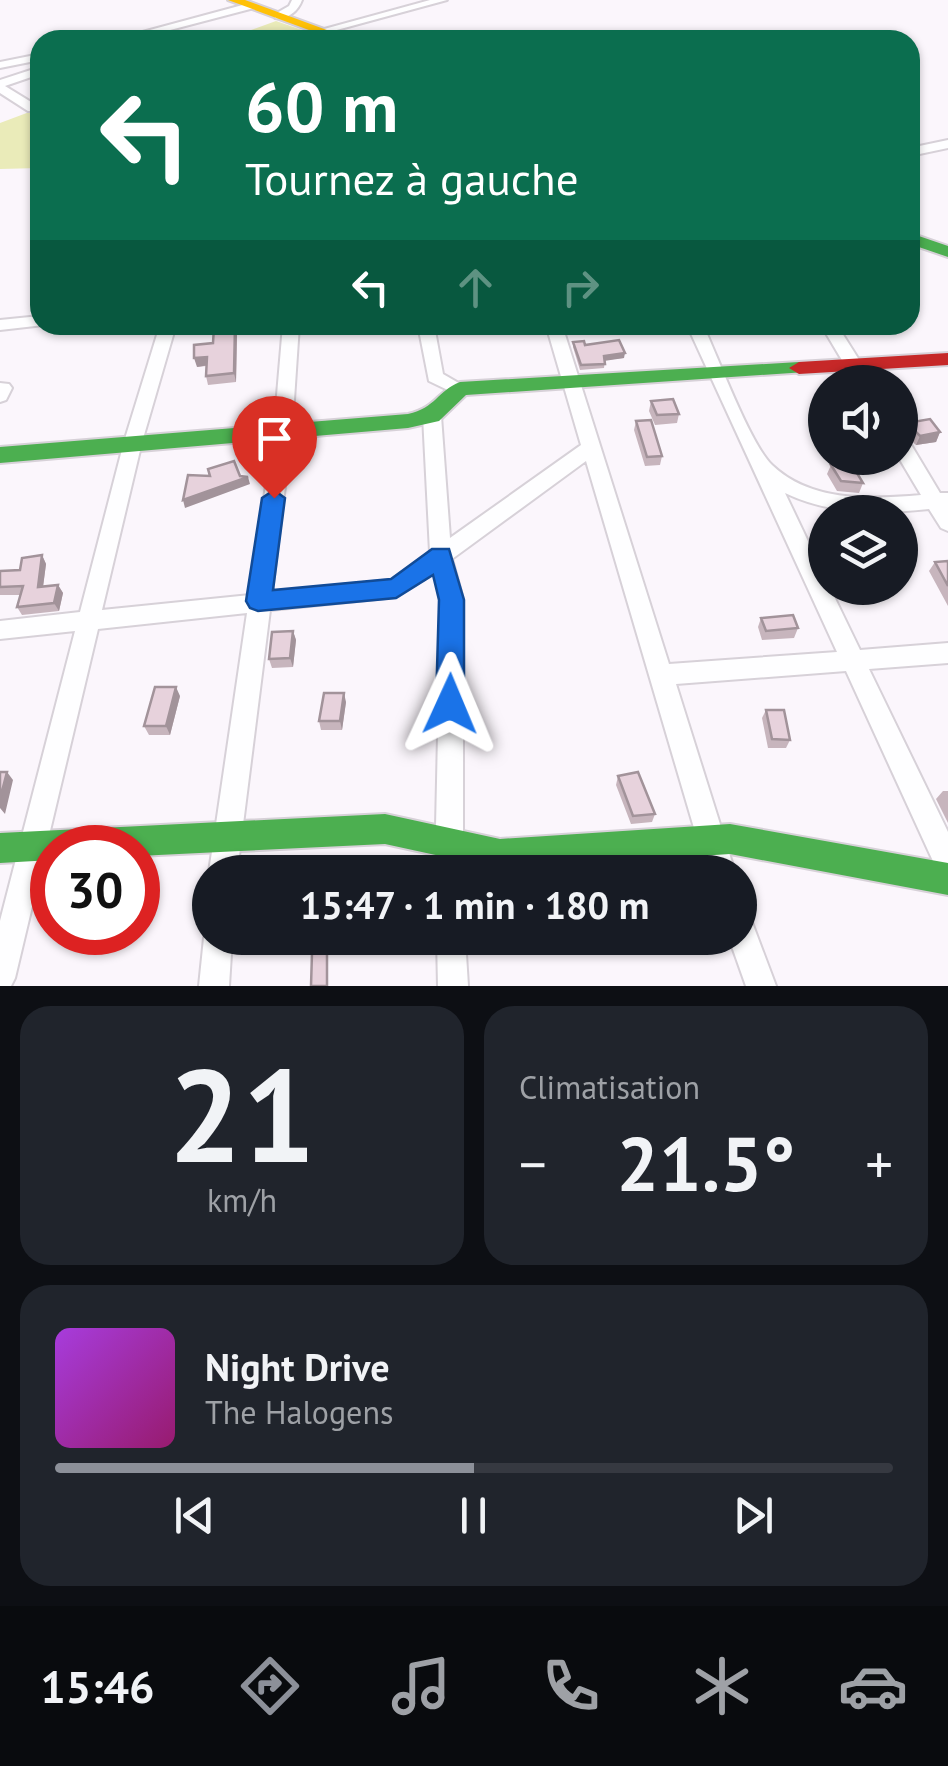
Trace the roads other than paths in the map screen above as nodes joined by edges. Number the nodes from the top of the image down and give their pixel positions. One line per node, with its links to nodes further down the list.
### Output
1 (442, 0): 6 (street)
2 (242, 3): 3 (street); 4 (street)
3 (288, 8): 5 (street)
4 (152, 30)
5 (321, 30)
6 (326, 30)
7 (30, 60): 8 (street)
8 (0, 65)
9 (30, 74): 10 (street)
10 (0, 86): 11 (street)
11 (30, 107)
12 (948, 144): 13 (street)
13 (920, 150)
14 (920, 242): 15 (street)
15 (948, 252)
16 (30, 322): 17 (street)
17 (0, 325)
18 (165, 335): 33 (street)
19 (290, 335): 32 (street)
20 (428, 335): 30 (street)
21 (557, 335): 29 (street)
22 (700, 335): 27 (street)
23 (835, 335): 25 (street)
24 (948, 359): 26 (street)
25 (853, 365)
26 (912, 365)
27 (718, 374): 28 (street); 29 (street); 36 (street)
28 (808, 374)
29 (572, 382): 30 (street); 34 (street)
30 (460, 389): 31 (street)
31 (432, 416): 32 (street); 40 (street)
32 (284, 430): 33 (street); 41 (street)
33 (134, 442): 35 (street); 42 (street)
34 (591, 448): 40 (street); 46 (street)
35 (0, 456)
36 (763, 468): 38 (street); 45 (street)
37 (918, 468): 38 (street)
38 (942, 501): 39 (street)
39 (948, 523)
40 (441, 556): 41 (street); 51 (street)
41 (258, 601): 42 (street); 48 (street)
42 (89, 620): 43 (street); 47 (street)
43 (0, 630)
44 (948, 653): 45 (street)
45 (853, 660): 46 (street); 58 (street)
46 (661, 675): 50 (street)
47 (38, 825)
48 (226, 837): 49 (street); 51 (street); 54 (street)
49 (160, 840)
50 (709, 840): 51 (street); 56 (street); 59 (street)
51 (448, 842): 55 (street)
52 (30, 846): 53 (street)
53 (0, 848)
54 (224, 855)
55 (448, 855)
56 (714, 855)
57 (30, 858): 63 (street)
58 (948, 862)
59 (948, 879)
60 (217, 955): 64 (street)
61 (452, 955): 65 (street)
62 (750, 955): 66 (street)
63 (0, 978)
64 (214, 986)
65 (453, 986)
66 (761, 986)

